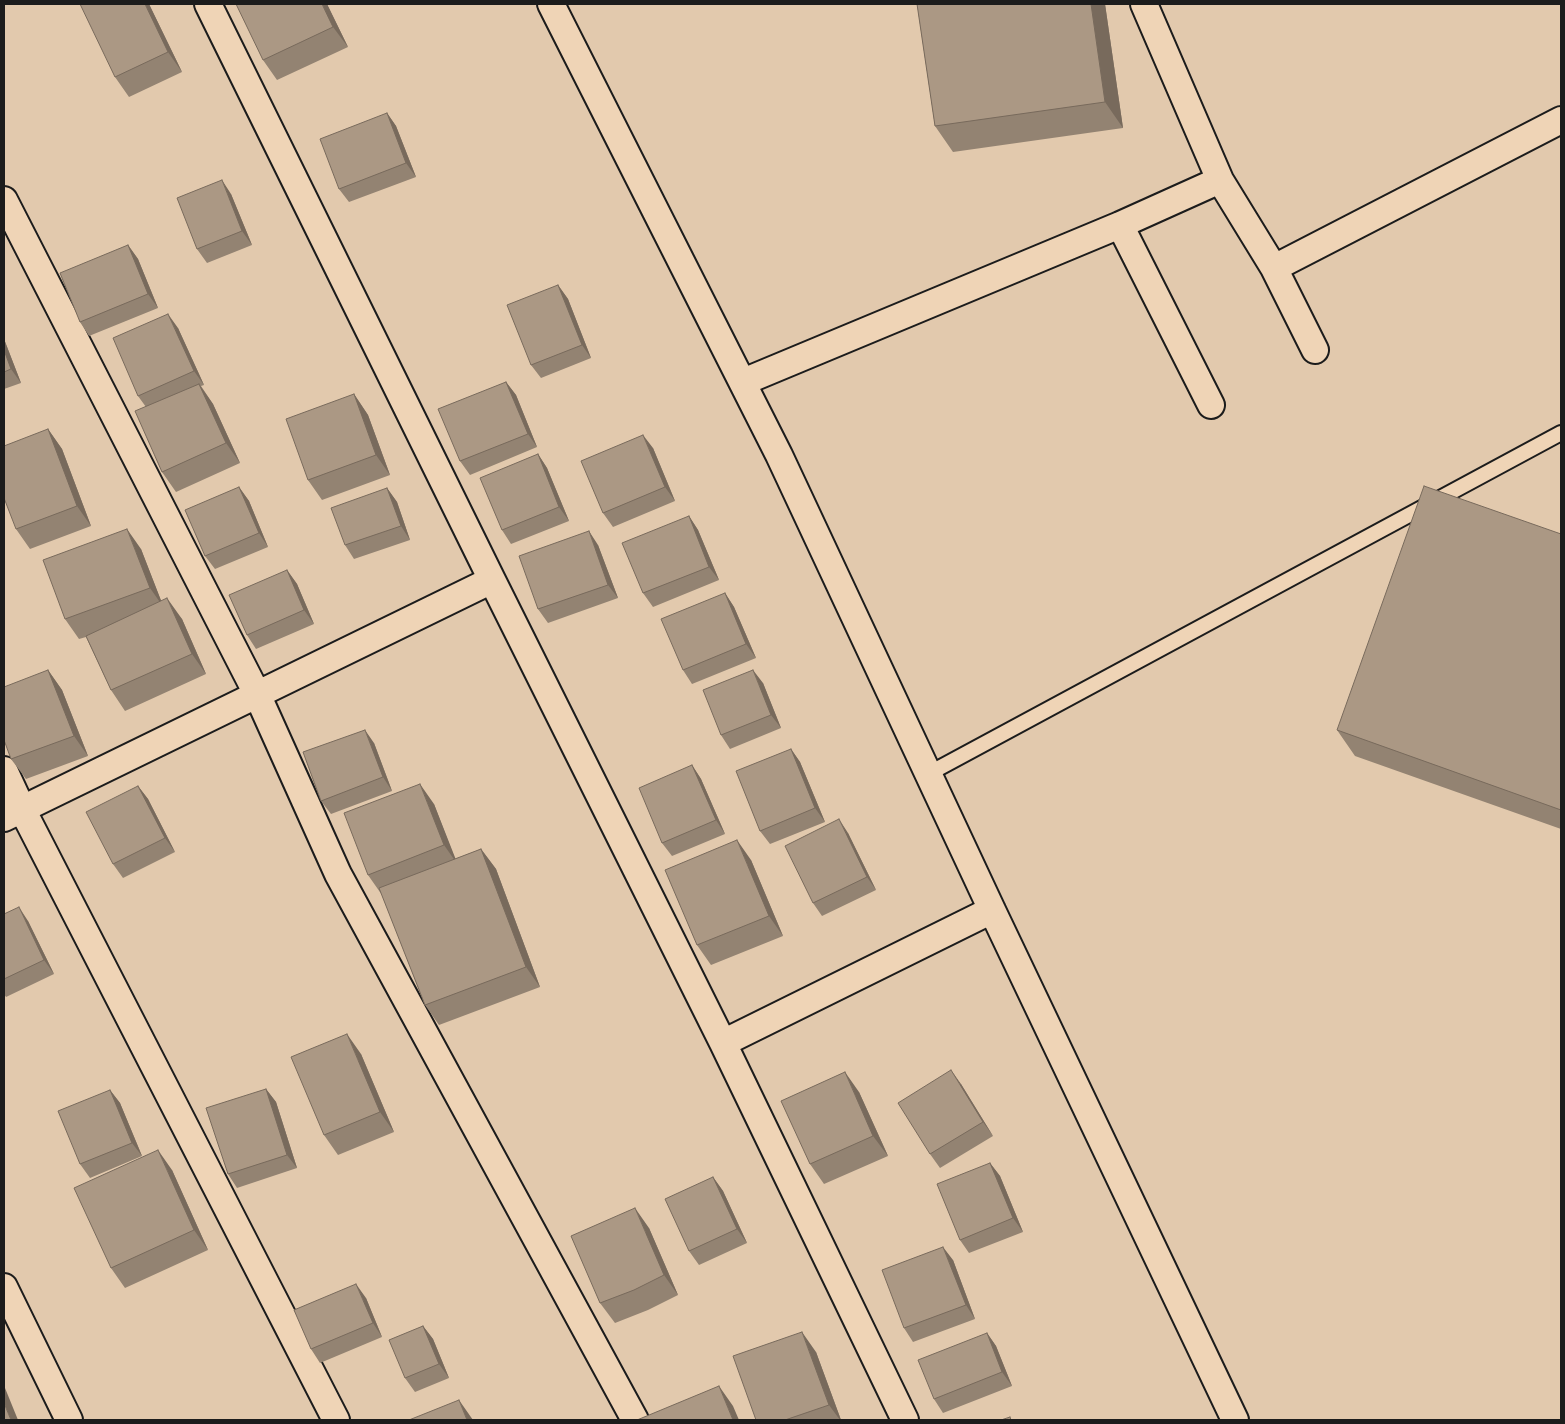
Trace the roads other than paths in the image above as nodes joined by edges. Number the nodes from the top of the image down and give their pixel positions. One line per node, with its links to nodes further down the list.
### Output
1 (208, 4): 13 (street)
2 (550, 4): 10 (street)
3 (1144, 4): 5 (street)
4 (1561, 120): 8 (street)
5 (1220, 180): 7 (street); 8 (street)
6 (4, 200): 14 (street)
7 (1120, 225): 10 (street); 11 (street)
8 (1274, 268): 9 (street)
9 (1315, 350)
10 (743, 382): 16 (street)
11 (1210, 405)
12 (1561, 433): 16 (lane)
13 (492, 580): 14 (street); 19 (street)
14 (257, 694): 17 (street); 23 (street)
15 (4, 770): 17 (street)
16 (928, 774): 18 (street)
17 (13, 813): 22 (street)
18 (992, 910): 19 (street); 25 (street)
19 (723, 1043): 24 (street)
20 (4, 1287): 21 (street)
21 (69, 1420)
22 (336, 1420)
23 (635, 1420)
24 (905, 1420)
25 (1235, 1420)

